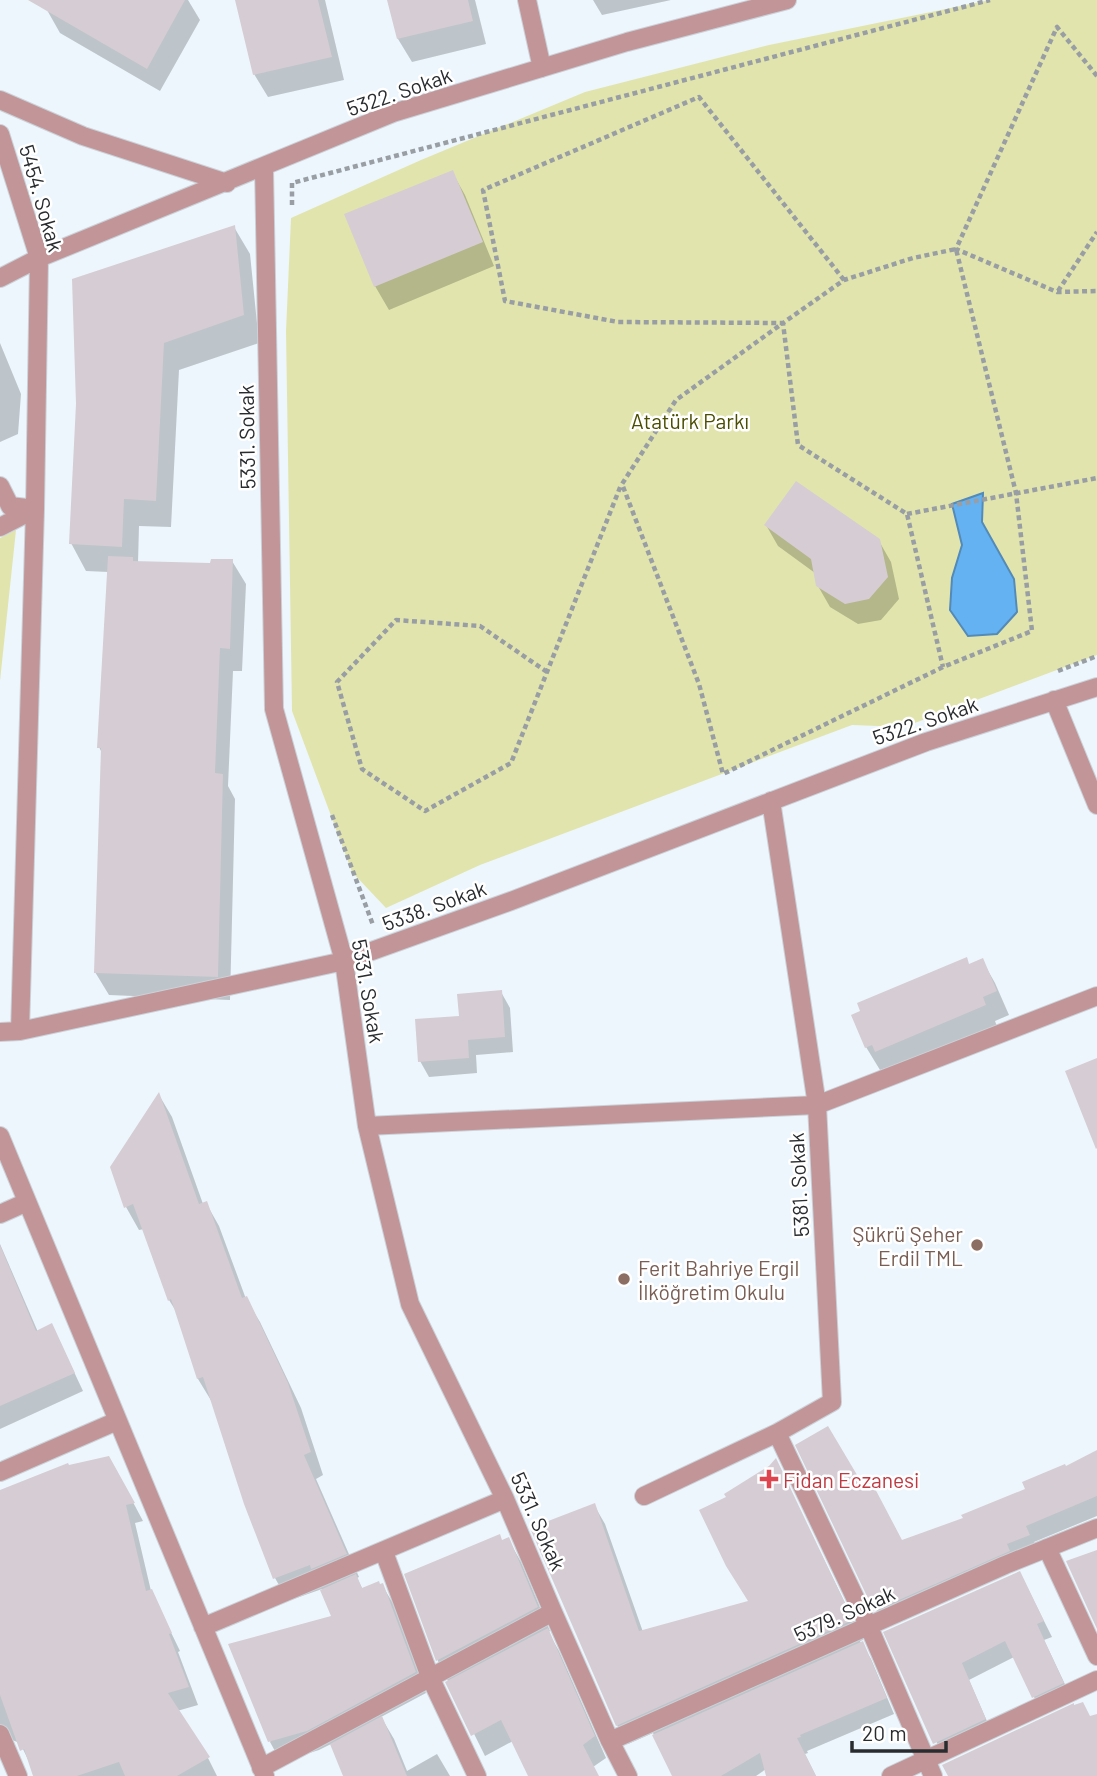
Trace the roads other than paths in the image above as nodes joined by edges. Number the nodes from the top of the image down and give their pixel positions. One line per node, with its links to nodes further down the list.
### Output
1 (527, 0): 3 (street)
2 (786, 0): 3 (street, 5322. Sokak)
3 (542, 68): 6 (street, 5322. Sokak)
4 (0, 100): 7 (street)
5 (0, 134): 8 (street, 5454. Sokak)
6 (264, 168): 7 (street, 5322. Sokak); 17 (street, 5331. Sokak)
7 (227, 183): 8 (street, 5322. Sokak)
8 (38, 258): 9 (street, 5322. Sokak); 11 (street, 5454. Sokak)
9 (0, 278)
10 (0, 486): 11 (street)
11 (35, 509): 12 (street); 19 (street, 5454. Sokak)
12 (0, 527)
13 (1097, 687): 14 (street, 5322. Sokak)
14 (1054, 700): 15 (street, 5322. Sokak); 16 (street)
15 (771, 801): 17 (street, 5338. Sokak); 21 (street, 5381. Sokak)
16 (1097, 805)
17 (344, 961): 19 (street, 5338. Sokak); 22 (street, 5331. Sokak)
18 (1097, 996): 21 (street)
19 (20, 1031): 20 (street, 5338. Sokak)
20 (0, 1032)
21 (817, 1105): 22 (street); 27 (street, 5381. Sokak)
22 (367, 1126): 30 (street, 5331. Sokak)
23 (0, 1136): 24 (street)
24 (27, 1202): 25 (street); 26 (street)
25 (0, 1214)
26 (117, 1421): 28 (street); 35 (street)
27 (777, 1433): 29 (street, 5381. Sokak); 36 (street)
28 (0, 1472)
29 (644, 1496)
30 (505, 1499): 33 (street); 34 (street, 5331. Sokak)
31 (1097, 1528): 32 (street, 5379. Sokak)
32 (1047, 1548): 36 (street, 5379. Sokak); 37 (street)
33 (384, 1552): 35 (street); 38 (street)
34 (553, 1612): 38 (street); 41 (street, 5331. Sokak)
35 (203, 1627): 43 (street)
36 (869, 1627): 41 (street, 5379. Sokak); 42 (street)
37 (1097, 1656)
38 (430, 1677): 43 (street); 45 (street)
39 (1097, 1680): 42 (street)
40 (0, 1734): 44 (street)
41 (610, 1741): 46 (street, 5331. Sokak)
42 (930, 1768): 47 (street)
43 (263, 1772)
44 (18, 1776)
45 (477, 1776)
46 (628, 1776)
47 (891, 1776)

